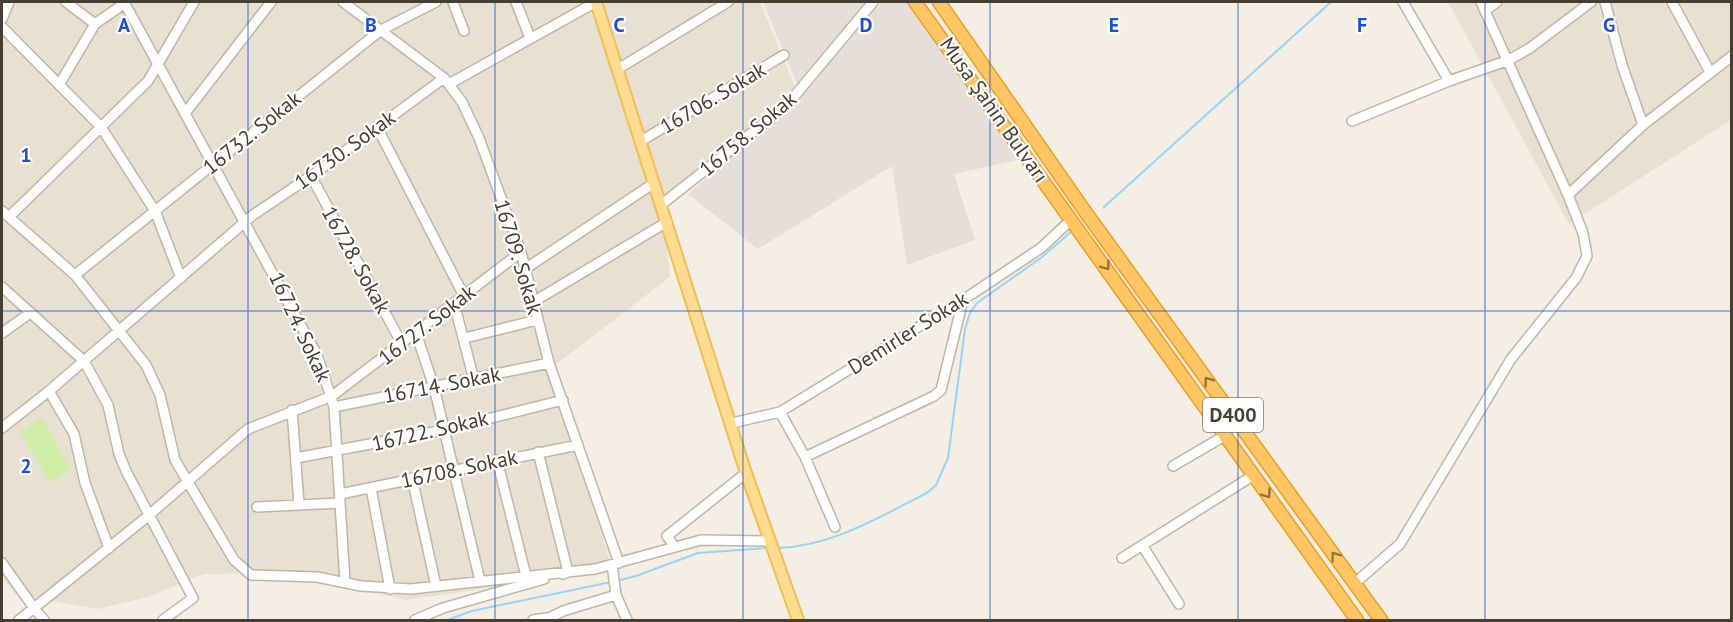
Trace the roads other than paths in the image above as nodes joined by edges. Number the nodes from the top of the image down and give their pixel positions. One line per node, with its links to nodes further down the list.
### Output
1 (9, 2): 21 (street)
2 (66, 2): 22 (street)
3 (125, 2): 22 (street); 30 (street, 16724. Sokak)
4 (194, 2): 30 (street)
5 (271, 2): 36 (street)
6 (343, 2): 24 (street, 16709. Sokak)
7 (436, 2): 24 (street, 16732. Sokak)
8 (453, 2): 25 (street)
9 (516, 2): 26 (street)
10 (596, 2): 26 (street, 16730. Sokak); 31 (main road)
11 (728, 2): 31 (street)
12 (873, 2): 46 (street, 16758. Sokak)
13 (915, 2): 49 (highway, Musa Şahin Bulvarı / D400)
14 (939, 2): 111 (highway, Musa Şahin Bulvarı / D400, one-way to 14)
15 (1403, 2): 34 (street)
16 (1497, 2): 20 (street)
17 (1591, 2): 29 (street)
18 (1605, 2): 38 (street)
19 (1672, 2): 32 (street)
20 (1484, 6): 29 (street)
21 (2, 19)
22 (95, 24): 35 (street)
23 (2, 27): 35 (street)
24 (381, 30): 33 (street, 16709. Sokak); 42 (street, 16732. Sokak)
25 (464, 31)
26 (530, 38): 33 (street, 16730. Sokak)
27 (784, 55): 41 (street, 16706. Sokak)
28 (1731, 56): 32 (street)
29 (1509, 60): 34 (street); 45 (street)
30 (159, 63): 36 (street, 16724. Sokak); 39 (street)
31 (618, 69): 41 (main road)
32 (1710, 72): 38 (street)
33 (447, 81): 40 (street, 16730. Sokak); 52 (street, 16709. Sokak)
34 (1449, 81): 37 (street)
35 (59, 85): 39 (street)
36 (186, 112): 42 (street, 16724. Sokak)
37 (1352, 121)
38 (1643, 125): 45 (street)
39 (101, 127): 47 (street); 48 (street)
40 (377, 128): 43 (street, 16730. Sokak); 57 (street)
41 (641, 141): 44 (main road)
42 (214, 164): 47 (street, 16732. Sokak); 50 (street, 16724. Sokak)
43 (311, 176): 50 (street, 16730. Sokak); 67 (street, 16728. Sokak)
44 (654, 183): 46 (main road); 53 (street)
45 (1568, 195): 111 (street)
46 (661, 205): 51 (main road)
47 (156, 211): 54 (street, 16732. Sokak); 55 (street)
48 (5, 214): 54 (street)
49 (1072, 219): 58 (street, Demirler Sokak); 81 (highway, D400, one-way to 81)
50 (246, 221): 55 (street, 16730. Sokak); 73 (street, 16724. Sokak)
51 (667, 222): 59 (street); 78 (main road)
52 (521, 252): 53 (street, 16709. Sokak); 57 (street, 16727. Sokak)
53 (525, 269): 59 (street, 16709. Sokak)
54 (75, 275): 63 (street)
55 (181, 278): 63 (street, 16730. Sokak)
56 (2, 287): 61 (street)
57 (464, 296): 60 (street, 16727. Sokak)
58 (963, 300): 77 (street, Demirler Sokak); 85 (street)
59 (533, 302): 62 (street, 16709. Sokak)
60 (454, 303): 65 (street, 16727. Sokak); 66 (street)
61 (30, 313): 64 (street); 68 (street)
62 (537, 321): 66 (street); 69 (street, 16709. Sokak)
63 (120, 330): 68 (street, 16730. Sokak); 93 (street)
64 (2, 333)
65 (416, 333): 67 (street, 16727. Sokak); 71 (street)
66 (465, 338): 70 (street)
67 (402, 344): 73 (street, 16727. Sokak)
68 (84, 361): 72 (street, 16730. Sokak); 98 (street)
69 (549, 363): 70 (street, 16714. Sokak); 74 (street, 16709. Sokak)
70 (474, 380): 71 (street, 16714. Sokak)
71 (434, 387): 75 (street, 16714. Sokak); 80 (street)
72 (49, 391): 79 (street, 16730. Sokak); 103 (street)
73 (332, 396): 75 (street, 16724. Sokak); 76 (street, 16727. Sokak)
74 (563, 400): 80 (street, 16722. Sokak); 82 (street, 16709. Sokak)
75 (334, 407): 83 (street, 16724. Sokak)
76 (292, 410): 86 (street); 93 (street, 16727. Sokak)
77 (780, 412): 78 (street, Demirler Sokak); 85 (street)
78 (732, 423): 90 (main road)
79 (2, 428)
80 (444, 430): 83 (street, 16722. Sokak); 89 (street)
81 (1226, 435): 88 (street); 91 (highway, D400)
82 (578, 444): 84 (street, 16708. Sokak); 106 (street, 16709. Sokak)
83 (338, 452): 86 (street, 16722. Sokak); 95 (street, 16724. Sokak)
84 (537, 452): 87 (street, 16708. Sokak); 107 (street)
85 (805, 457): 99 (street)
86 (297, 458): 96 (street)
87 (497, 460): 89 (street, 16708. Sokak); 108 (street)
88 (1173, 466)
89 (454, 470): 92 (street, 16708. Sokak); 109 (street)
90 (746, 473): 100 (main road); 102 (street)
91 (1254, 475): 101 (street); 125 (highway, D400, one-way to 125)
92 (412, 478): 94 (street, 16708. Sokak); 112 (street)
93 (188, 481): 98 (street, 16727. Sokak); 110 (street)
94 (371, 488): 95 (street, 16708. Sokak); 113 (street)
95 (340, 498): 96 (street, 16708. Sokak); 110 (street, 16724. Sokak)
96 (299, 504): 97 (street, 16708. Sokak)
97 (257, 507)
98 (147, 516): 103 (street, 16727. Sokak); 120 (street)
99 (836, 526)
100 (771, 543): 102 (street); 124 (main road)
101 (1143, 545): 104 (street); 115 (street)
102 (674, 546): 106 (street)
103 (109, 548): 116 (street, 16727. Sokak)
104 (1122, 558)
105 (2, 563): 116 (street)
106 (616, 564): 107 (street); 114 (street, 16709. Sokak)
107 (568, 572): 108 (street); 121 (street)
108 (526, 576): 109 (street)
109 (480, 581): 112 (street)
110 (345, 582): 113 (street)
111 (1354, 583): 126 (highway, D400)
112 (436, 586): 113 (street)
113 (390, 589)
114 (616, 592): 117 (street); 123 (street, 16709. Sokak)
115 (1179, 604)
116 (34, 608): 118 (street, 16727. Sokak); 119 (street)
117 (546, 619): 122 (street)
118 (19, 621)
119 (44, 621)
120 (163, 621)
121 (415, 621)
122 (533, 621)
123 (627, 621)
124 (798, 621)
125 (1357, 621)
126 (1381, 621)

